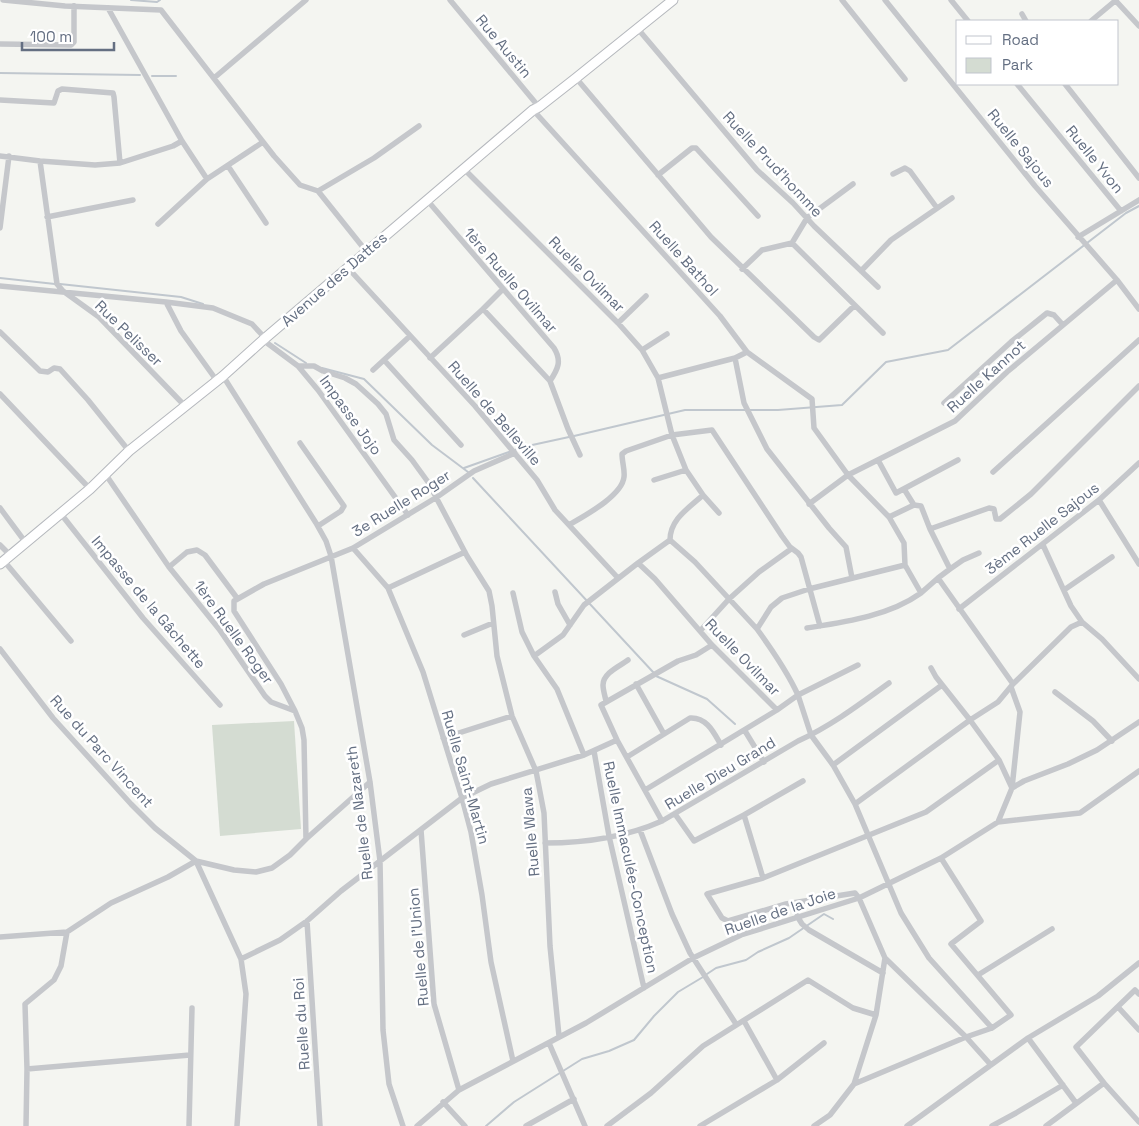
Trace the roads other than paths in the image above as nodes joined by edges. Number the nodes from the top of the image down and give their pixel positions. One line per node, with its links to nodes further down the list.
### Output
1 (4, 0): 9 (street)
2 (306, 0): 18 (street)
3 (450, 0): 24 (street, Rue Austin)
4 (673, 0): 16 (main road, Avenue des Dattes)
5 (842, 0): 20 (street)
6 (886, 0): 52 (street, Ruelle Sajous)
7 (951, 0): 12 (street)
8 (1115, 1): 14 (street); 15 (street)
9 (74, 6): 10 (street); 17 (street)
10 (108, 8): 18 (street); 26 (street)
11 (1022, 14): 13 (street)
12 (967, 20)
13 (1025, 20)
14 (1092, 20)
15 (1139, 26)
16 (638, 29): 19 (main road, Avenue des Dattes); 48 (street, Ruelle Prud'homme)
17 (0, 44)
18 (214, 78): 27 (street)
19 (576, 78): 24 (main road, Avenue des Dattes); 35 (street)
20 (905, 79)
21 (1019, 85): 45 (street, Ruelle Yvon)
22 (1066, 85): 36 (street)
23 (0, 100): 31 (street)
24 (536, 109): 33 (main road, Avenue des Dattes); 77 (street, Ruelle Bathol)
25 (419, 126): 39 (street)
26 (182, 141): 31 (street); 37 (street)
27 (264, 142): 32 (street); 39 (street)
28 (0, 156): 29 (street)
29 (9, 156): 30 (street); 51 (street)
30 (40, 161): 31 (street); 47 (street, Rue Pelisser)
31 (120, 163)
32 (228, 166): 37 (street); 49 (street)
33 (464, 169): 42 (main road, Avenue des Dattes); 68 (street, Ruelle Ovilmar)
34 (893, 174): 44 (street)
35 (658, 175): 46 (street); 56 (street)
36 (1139, 178)
37 (207, 179): 50 (street)
38 (853, 184): 48 (street)
39 (318, 191): 54 (street)
40 (952, 198): 44 (street)
41 (132, 200): 47 (street)
42 (426, 200): 54 (main road, Avenue des Dattes); 61 (street, 1ère Ruelle Ovilmar)
43 (1139, 200): 45 (street)
44 (937, 208): 57 (street)
45 (1121, 212): 52 (street, Ruelle Yvon)
46 (758, 216)
47 (47, 217): 62 (street, Rue Pelisser)
48 (807, 218): 53 (street); 57 (street, Ruelle Prud'homme)
49 (266, 223)
50 (158, 224)
51 (0, 228)
52 (1078, 237): 58 (street, Ruelle Sajous)
53 (792, 243): 56 (street); 65 (street)
54 (366, 251): 55 (main road, Avenue des Dattes)
55 (348, 268): 73 (street, Ruelle de Belleville); 74 (main road, Avenue des Dattes)
56 (742, 269): 65 (street)
57 (861, 271): 60 (street, Ruelle Prud'homme)
58 (1117, 280): 67 (street, Ruelle Sajous); 69 (street, Ruelle Kannot)
59 (0, 286): 62 (street, Impasse Jojo)
60 (878, 288)
61 (504, 290): 66 (street); 85 (street, 1ère Ruelle Ovilmar)
62 (63, 291): 64 (street, Impasse Jojo); 89 (street, Rue Pelisser)
63 (646, 296): 68 (street)
64 (166, 302): 74 (street, Impasse Jojo); 83 (street, Ruelle de Nazareth)
65 (854, 306): 71 (street)
66 (483, 309): 78 (street); 85 (street)
67 (1139, 309)
68 (618, 323): 76 (street, Ruelle Ovilmar)
69 (1063, 325): 88 (street); 96 (street, Ruelle Kannot)
70 (0, 332): 93 (street)
71 (883, 333)
72 (667, 334): 76 (street)
73 (410, 336): 78 (street, Ruelle de Belleville); 80 (street)
74 (264, 339): 81 (street, Impasse Jojo); 83 (main road, Avenue des Dattes)
75 (1139, 340): 100 (street)
76 (642, 350): 84 (street, Ruelle Ovilmar)
77 (747, 352): 79 (street); 102 (street, Ruelle Bathol)
78 (430, 358): 94 (street, Ruelle de Belleville)
79 (735, 358): 84 (street); 109 (street)
80 (384, 360): 82 (street); 92 (street)
81 (298, 366): 107 (street, Ruelle Wawa); 114 (street, Impasse Jojo)
82 (373, 370)
83 (220, 378): 89 (main road, Avenue des Dattes); 117 (street, Ruelle de Nazareth)
84 (658, 378): 90 (street, Ruelle Ovilmar)
85 (550, 381): 95 (street)
86 (1139, 386): 118 (street)
87 (0, 394): 104 (street)
88 (944, 404)
89 (185, 406): 93 (main road, Avenue des Dattes)
90 (672, 434): 99 (street, Ruelle Ovilmar); 116 (street); 124 (street)
91 (300, 444): 117 (street)
92 (461, 445)
93 (129, 451): 101 (main road, Avenue des Dattes)
94 (513, 451): 107 (street, 3e Ruelle Roger); 116 (street, Ruelle de Belleville)
95 (580, 455)
96 (878, 460): 102 (street, Ruelle Kannot); 105 (street)
97 (958, 460): 105 (street)
98 (1139, 463): 108 (street, 3ème Ruelle Sajous)
99 (686, 470): 103 (street); 106 (street, Ruelle Ovilmar)
100 (993, 472)
101 (106, 475): 104 (main road, Avenue des Dattes); 133 (street, 1ère Ruelle Roger)
102 (848, 475): 109 (street, Ruelle Kannot); 115 (street)
103 (654, 480)
104 (90, 489): 113 (main road, Avenue des Dattes)
105 (904, 489): 110 (street)
106 (703, 495): 112 (street, Ruelle Ovilmar); 119 (street)
107 (437, 498): 114 (street, 3e Ruelle Roger); 125 (street, Ruelle Wawa)
108 (1099, 500): 122 (street, 3ème Ruelle Sajous); 131 (street)
109 (809, 504): 136 (street)
110 (914, 505): 115 (street); 118 (street)
111 (0, 508): 120 (street)
112 (719, 513)
113 (61, 514): 120 (main road, Avenue des Dattes); 170 (street, Impasse de la Gâchette)
114 (408, 515): 123 (street, 3e Ruelle Roger)
115 (889, 518): 132 (street)
116 (569, 525): 135 (street, Ruelle de Belleville)
117 (318, 526): 127 (street, Ruelle de Nazareth)
118 (930, 529): 134 (street)
119 (670, 540): 130 (street); 145 (street)
120 (26, 543): 129 (main road, Avenue des Dattes)
121 (0, 544): 129 (street)
122 (1043, 545): 140 (street); 146 (street, 3ème Ruelle Sajous)
123 (352, 548): 127 (street, 3e Ruelle Roger); 138 (street, Ruelle Saint-Martin)
124 (792, 549): 139 (street); 145 (street)
125 (465, 552): 138 (street); 148 (street, Ruelle Wawa)
126 (979, 553): 134 (street)
127 (332, 556): 144 (street, 3e Ruelle Roger); 192 (street, Ruelle de Nazareth)
128 (1112, 557): 140 (street)
129 (5, 561): 155 (street)
130 (638, 563): 135 (street); 153 (street, Ruelle Ovilmar)
131 (1139, 564)
132 (905, 565): 136 (street); 142 (street)
133 (169, 567): 144 (street); 171 (street, 1ère Ruelle Roger)
134 (950, 569): 137 (street)
135 (618, 578): 149 (street)
136 (852, 578): 139 (street)
137 (938, 578): 142 (street); 146 (street)
138 (388, 588): 179 (street, Ruelle Saint-Martin)
139 (809, 588): 150 (street); 152 (street)
140 (1064, 590): 147 (street)
141 (555, 592): 149 (street)
142 (921, 592): 150 (street)
143 (513, 593): 158 (street)
144 (237, 598): 171 (street)
145 (729, 599): 152 (street); 153 (street)
146 (959, 609): 166 (street)
147 (1082, 622): 162 (street); 166 (street)
148 (493, 623): 154 (street); 173 (street, Ruelle Wawa)
149 (570, 625): 158 (street)
150 (820, 626): 151 (street)
151 (807, 628)
152 (757, 629): 168 (street)
153 (700, 631): 156 (street, Ruelle Ovilmar)
154 (464, 635)
155 (71, 640)
156 (712, 645): 164 (street); 172 (street, Ruelle Ovilmar)
157 (0, 649): 208 (street, Rue du Parc Vincent)
158 (534, 656): 184 (street)
159 (628, 660): 169 (street)
160 (858, 665): 168 (street)
161 (931, 668): 165 (street)
162 (1139, 679)
163 (889, 683): 178 (street, Ruelle Dieu Grand)
164 (636, 684): 169 (street); 177 (street)
165 (942, 685): 174 (street); 188 (street)
166 (1012, 685): 174 (street); 193 (street)
167 (1055, 692): 181 (street)
168 (798, 695): 172 (street, Ruelle Ovilmar); 178 (street, Ruelle Ovilmar)
169 (606, 700): 180 (street)
170 (220, 705)
171 (295, 710): 205 (street)
172 (777, 710): 176 (street)
173 (512, 716): 179 (street); 189 (street, Ruelle Wawa)
174 (970, 720): 186 (street); 196 (street)
175 (1139, 722): 181 (street)
176 (745, 731): 182 (street); 187 (street)
177 (664, 734): 182 (street); 185 (street)
178 (811, 735): 187 (street, Ruelle Dieu Grand); 188 (street, Ruelle Ovilmar)
179 (443, 738): 195 (street, Ruelle Saint-Martin)
180 (617, 740): 183 (street); 185 (street)
181 (1112, 741): 193 (street)
182 (721, 745): 194 (street)
183 (594, 752): 184 (street); 203 (street, Ruelle Immaculée-Conception)
184 (584, 755): 189 (street)
185 (627, 757): 194 (street)
186 (999, 760): 193 (street); 204 (street)
187 (764, 762): 197 (street, Ruelle Dieu Grand)
188 (833, 765): 196 (street, Ruelle Ovilmar)
189 (536, 771): 195 (street); 206 (street, Ruelle Wawa)
190 (1139, 771): 200 (street, Ruelle de la Joie)
191 (803, 781): 198 (street)
192 (370, 782): 205 (street); 209 (street, Ruelle de Nazareth)
193 (1012, 788): 200 (street)
194 (645, 790): 199 (street)
195 (462, 798): 201 (street); 241 (street, Ruelle Saint-Martin)
196 (856, 804): 204 (street, Ruelle Ovilmar)
197 (675, 814): 198 (street); 199 (street, Ruelle Dieu Grand)
198 (744, 815): 210 (street)
199 (662, 821): 202 (street, Ruelle Dieu Grand)
200 (998, 822): 207 (street, Ruelle de la Joie)
201 (421, 830): 209 (street); 248 (street, Ruelle de l'Union)
202 (640, 830): 203 (street, Ruelle Dieu Grand); 220 (street)
203 (609, 836): 206 (street, Ruelle Dieu Grand); 226 (street, Ruelle Immaculée-Conception)
204 (868, 836): 210 (street); 211 (street, Ruelle Ovilmar)
205 (306, 838): 208 (street)
206 (545, 843): 235 (street, Ruelle Wawa)
207 (941, 858): 211 (street, Ruelle de la Joie); 225 (street)
208 (196, 860): 217 (street); 222 (street)
209 (380, 861): 214 (street); 258 (street, Ruelle de Nazareth)
210 (763, 878): 215 (street)
211 (890, 884): 212 (street, Ruelle de la Joie); 233 (street, Ruelle Ovilmar)
212 (859, 898): 213 (street, Ruelle de la Joie); 215 (street); 221 (street)
213 (797, 916): 218 (street, Ruelle de la Joie); 224 (street)
214 (307, 921): 222 (street); 257 (street, Ruelle du Roi)
215 (728, 921): 218 (street)
216 (1052, 929): 225 (street)
217 (67, 932): 219 (street); 243 (street)
218 (741, 935): 220 (street, Ruelle de la Joie)
219 (0, 937)
220 (692, 958): 226 (street, Ruelle de la Joie); 232 (street)
221 (885, 958): 224 (street); 236 (street)
222 (241, 959): 256 (street)
223 (1139, 963): 237 (street)
224 (882, 973): 230 (street)
225 (978, 974): 233 (street)
226 (644, 988): 235 (street, Ruelle de la Joie)
227 (1139, 994): 228 (street)
228 (1118, 1007): 234 (street); 245 (street)
229 (192, 1008): 240 (street)
230 (876, 1015): 231 (street); 246 (street)
231 (744, 1020): 232 (street); 244 (street)
232 (736, 1024): 263 (street)
233 (992, 1028): 236 (street)
234 (1139, 1030)
235 (559, 1036): 238 (street, Ruelle de la Joie)
236 (966, 1037): 242 (street); 246 (street)
237 (1028, 1038): 242 (street); 247 (street)
238 (549, 1043): 241 (street, Ruelle de la Joie); 249 (street)
239 (824, 1043): 244 (street)
240 (190, 1055): 243 (street); 255 (street)
241 (512, 1061): 248 (street, Ruelle de la Joie)
242 (991, 1064): 253 (street)
243 (27, 1069): 254 (street)
244 (777, 1080): 264 (street)
245 (1104, 1082): 251 (street); 252 (street)
246 (854, 1084): 265 (street)
247 (1062, 1085): 251 (street); 266 (street)
248 (458, 1090): 250 (street, Ruelle de la Joie)
249 (574, 1099): 261 (street); 262 (street)
250 (443, 1102): 259 (street, Ruelle de la Joie); 260 (street)
251 (1076, 1103): 267 (street)
252 (1139, 1122)
253 (911, 1125)
254 (26, 1126)
255 (189, 1126)
256 (237, 1126)
257 (320, 1126)
258 (403, 1126)
259 (417, 1126)
260 (465, 1126)
261 (526, 1126)
262 (585, 1126)
263 (607, 1126)
264 (700, 1126)
265 (814, 1126)
266 (992, 1126)
267 (1046, 1126)

